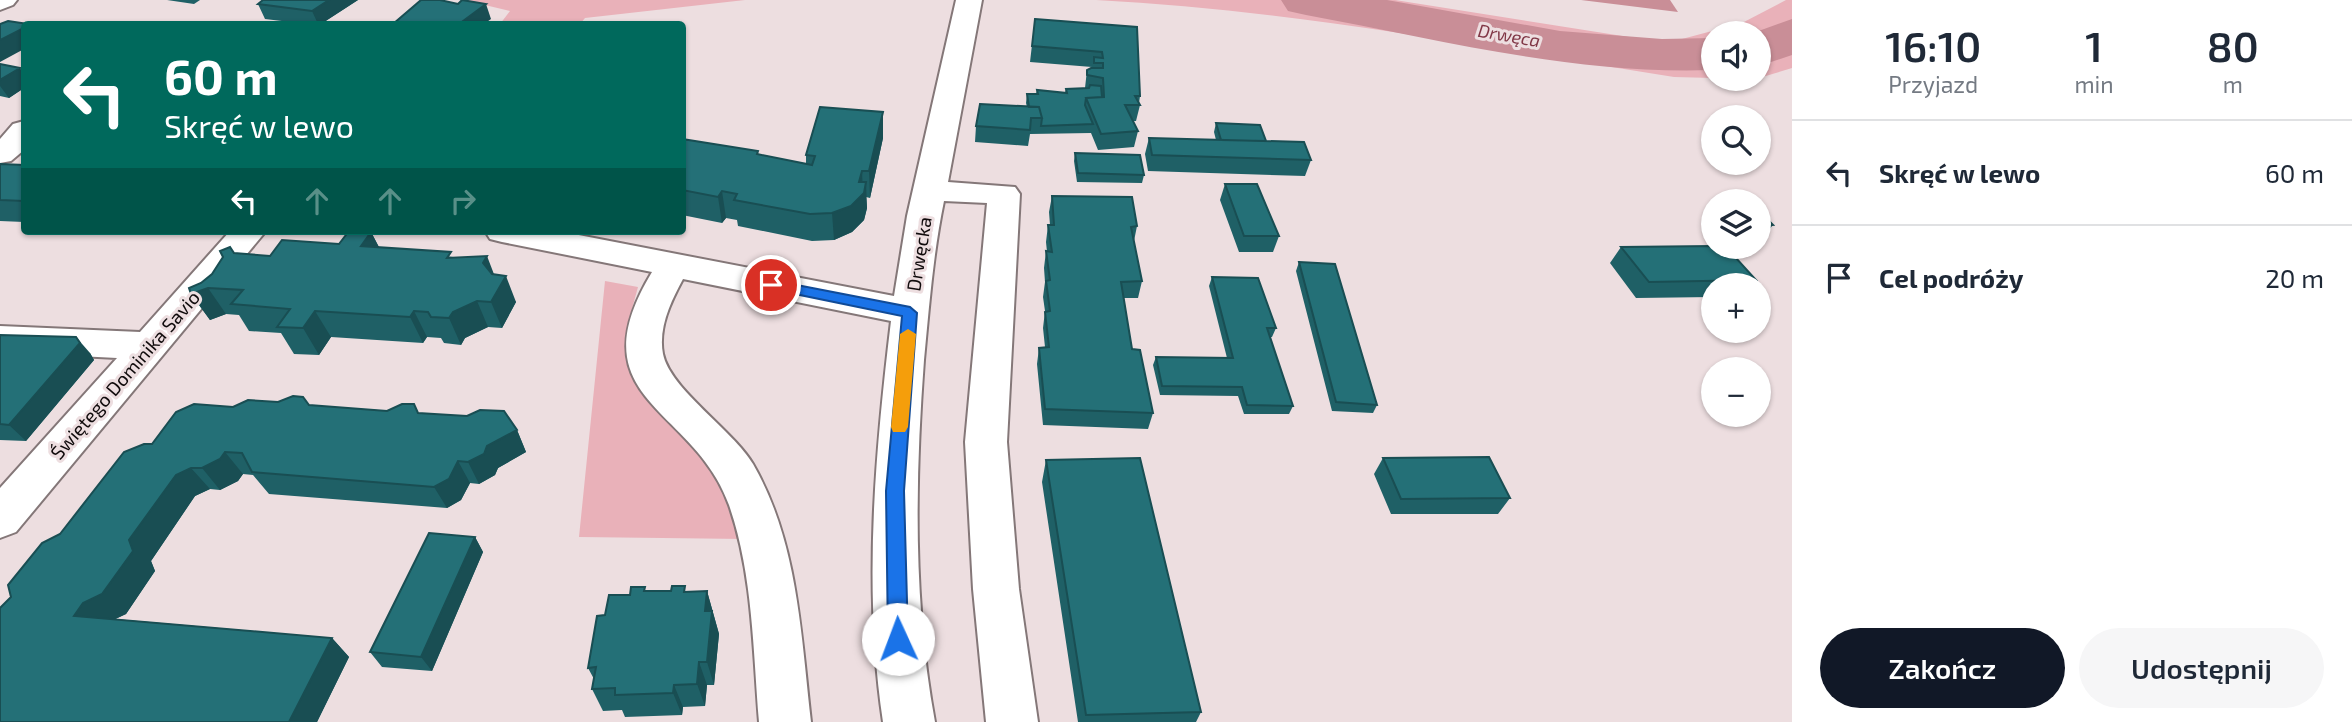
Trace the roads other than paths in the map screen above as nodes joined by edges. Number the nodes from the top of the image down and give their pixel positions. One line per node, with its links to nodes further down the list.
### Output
1 (969, 0): 8 (street, Drwęcka)
2 (0, 120): 3 (street)
3 (21, 127)
4 (21, 136): 5 (street)
5 (0, 153)
6 (0, 172): 7 (street)
7 (21, 173)
8 (930, 191): 12 (street, Drwęcka); 18 (street)
9 (246, 235): 14 (street, Świętego Dominika Savio)
10 (522, 235): 11 (street)
11 (674, 265): 12 (street); 16 (street)
12 (910, 313): 17 (street, Drwęcka)
13 (0, 339): 14 (street)
14 (149, 346): 15 (street, Świętego Dominika Savio)
15 (0, 519)
16 (785, 722)
17 (909, 722)
18 (1012, 722)

